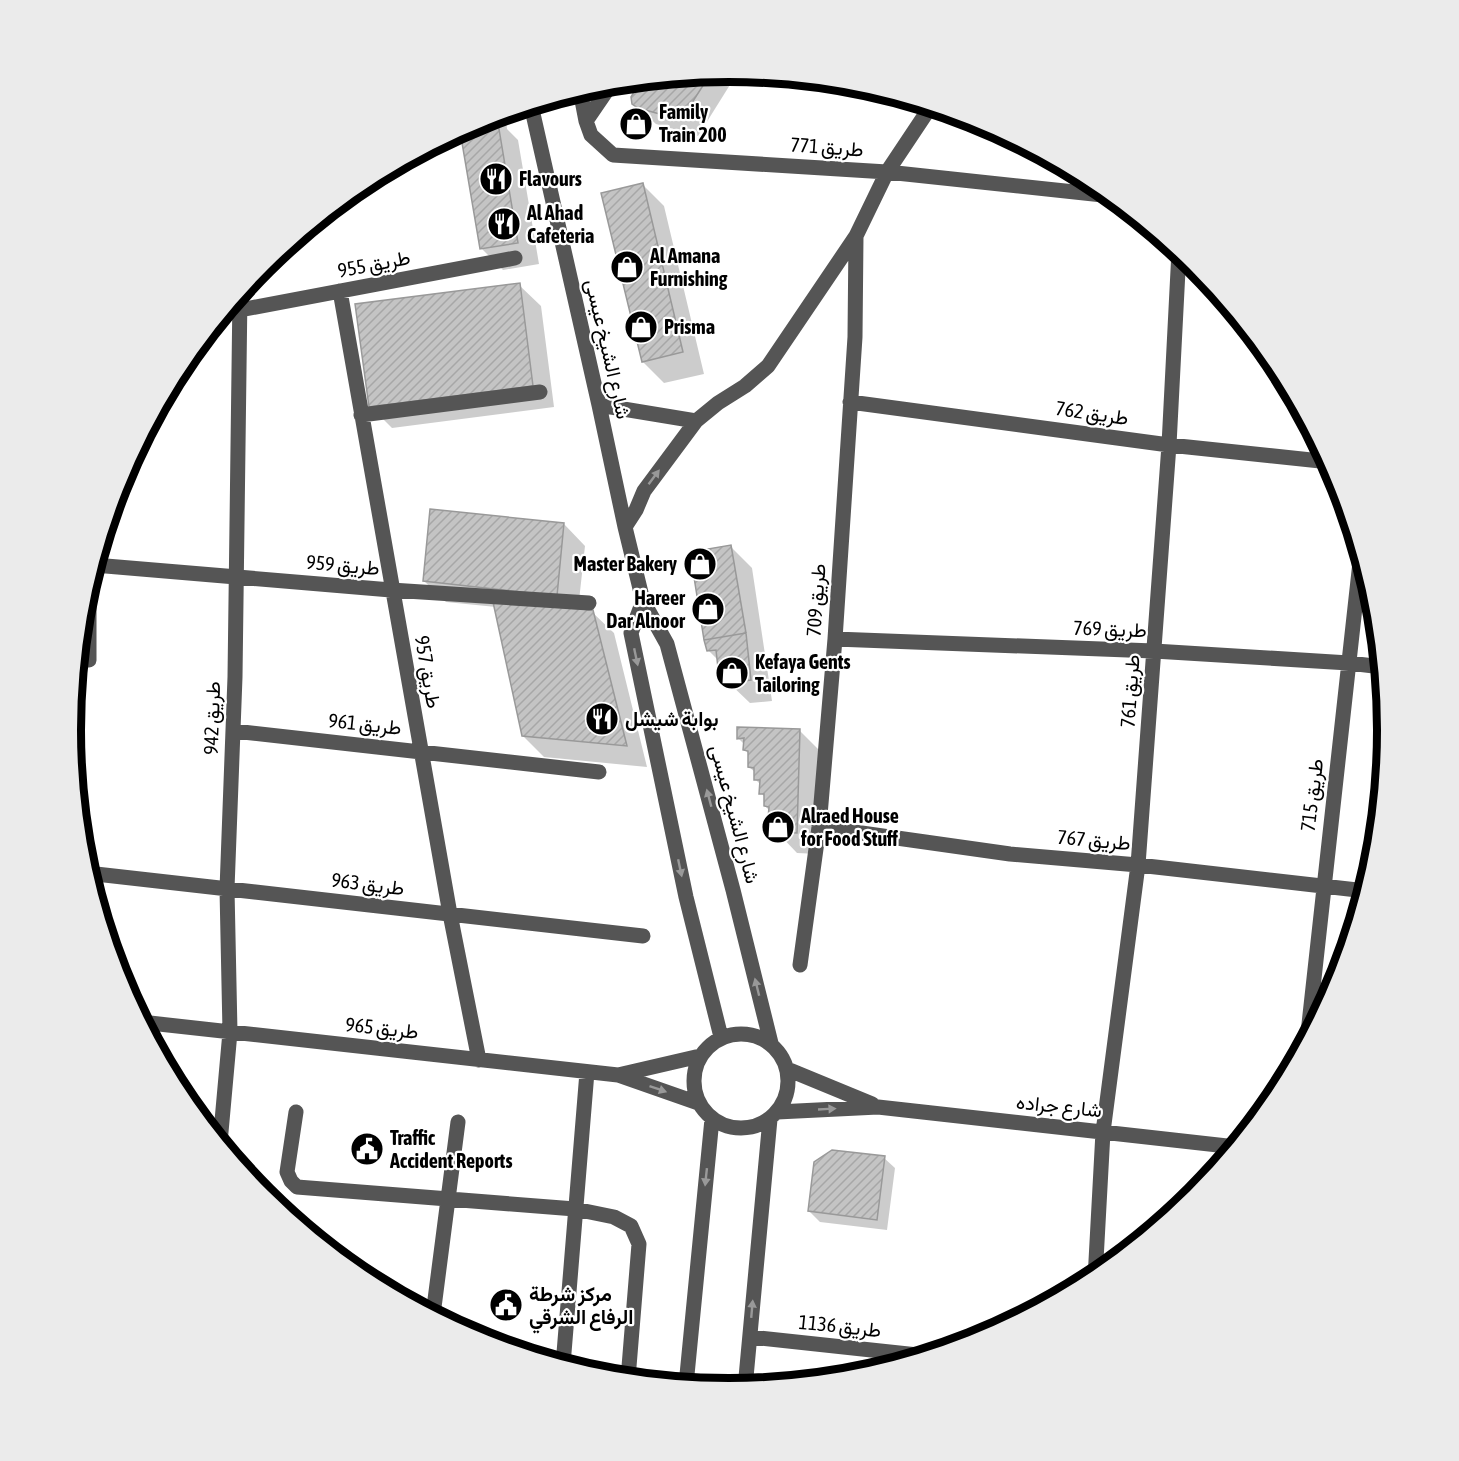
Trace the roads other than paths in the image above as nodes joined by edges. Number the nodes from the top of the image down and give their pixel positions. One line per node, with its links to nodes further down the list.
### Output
1 (605, 94): 5 (street)
2 (582, 99): 5 (street, طريق 771)
3 (533, 113): 16 (street, شارع الشيخ عيسى)
4 (927, 113): 6 (street, طريق 709)
5 (586, 121): 6 (street, طريق 771)
6 (887, 172): 7 (street, طريق 771); 8 (street, طريق 709)
7 (1094, 194)
8 (856, 236): 15 (street, طريق 709); 18 (street, طريق 709)
9 (515, 258): 11 (street, طريق 955)
10 (1178, 263): 19 (street, طريق 761)
11 (340, 291): 13 (street, طريق 955); 17 (street, طريق 957)
12 (240, 305): 13 (street, طريق 942)
13 (240, 310): 24 (street, طريق 942)
14 (540, 392): 17 (street)
15 (850, 402): 19 (street, طريق 762); 28 (street, طريق 709)
16 (599, 405): 18 (street); 21 (street, شارع الشيخ عيسى)
17 (361, 415): 25 (street, طريق 957)
18 (696, 422): 21 (street, طريق 709, one-way to 18)
19 (1169, 445): 20 (street, طريق 762); 29 (street, طريق 761)
20 (1319, 461)
21 (625, 527): 26 (street, شارع الشيخ عيسى)
22 (102, 566): 24 (street, طريق 959)
23 (1359, 574): 30 (street, طريق 715)
24 (236, 577): 25 (street, طريق 959); 32 (street, طريق 942)
25 (391, 590): 27 (street, طريق 959); 33 (street, طريق 957)
26 (643, 601): 47 (street, one-way to 47); 48 (street, شارع الشيخ عيسى, one-way to 26)
27 (589, 603)
28 (835, 639): 29 (street, طريق 769); 35 (street, طريق 709)
29 (1154, 651): 30 (street, طريق 769); 36 (street, طريق 761)
30 (1349, 663): 31 (street, طريق 769); 38 (street, طريق 715)
31 (1374, 666)
32 (234, 731): 33 (street, طريق 961); 39 (street, طريق 942)
33 (421, 751): 34 (street, طريق 961); 41 (street, طريق 957)
34 (599, 772)
35 (819, 827): 36 (street, طريق 767); 43 (street, طريق 709)
36 (1138, 865): 38 (street, طريق 767); 61 (street, طريق 761)
37 (97, 874): 39 (street, طريق 963)
38 (1323, 887): 40 (street, طريق 767); 44 (street, طريق 715)
39 (227, 889): 41 (street, طريق 963); 46 (street, طريق 942)
40 (1358, 890)
41 (450, 914): 42 (street, طريق 963); 50 (street, طريق 957)
42 (643, 936)
43 (800, 965)
44 (1309, 1020)
45 (151, 1023): 46 (street, طريق 965)
46 (230, 1032): 50 (street, طريق 965); 60 (street, طريق 942)
47 (721, 1037): 48 (street); 49 (street)
48 (771, 1043): 51 (street)
49 (700, 1056): 53 (street, طريق 965); 54 (street)
50 (479, 1060): 52 (street, طريق 965)
51 (787, 1069): 55 (street); 57 (street)
52 (587, 1072): 53 (street, طريق 965); 64 (street)
53 (618, 1075): 54 (street, طريق 965, one-way to 54)
54 (698, 1103): 58 (street)
55 (878, 1107): 57 (street, one-way to 55); 61 (street, شارع جراده)
56 (296, 1112): 63 (street)
57 (774, 1115): 58 (street); 67 (street, one-way to 57)
58 (712, 1119): 71 (street, one-way to 71)
59 (458, 1122): 63 (street)
60 (221, 1132)
61 (1103, 1132): 62 (street, شارع جراده); 65 (street, طريق 761)
62 (1227, 1146)
63 (447, 1198): 64 (street); 66 (street)
64 (575, 1209): 69 (street); 70 (street)
65 (1096, 1266)
66 (434, 1307)
67 (750, 1337): 68 (street, طريق 1136); 72 (street)
68 (908, 1354)
69 (564, 1357)
70 (629, 1371)
71 (687, 1378)
72 (746, 1379)

